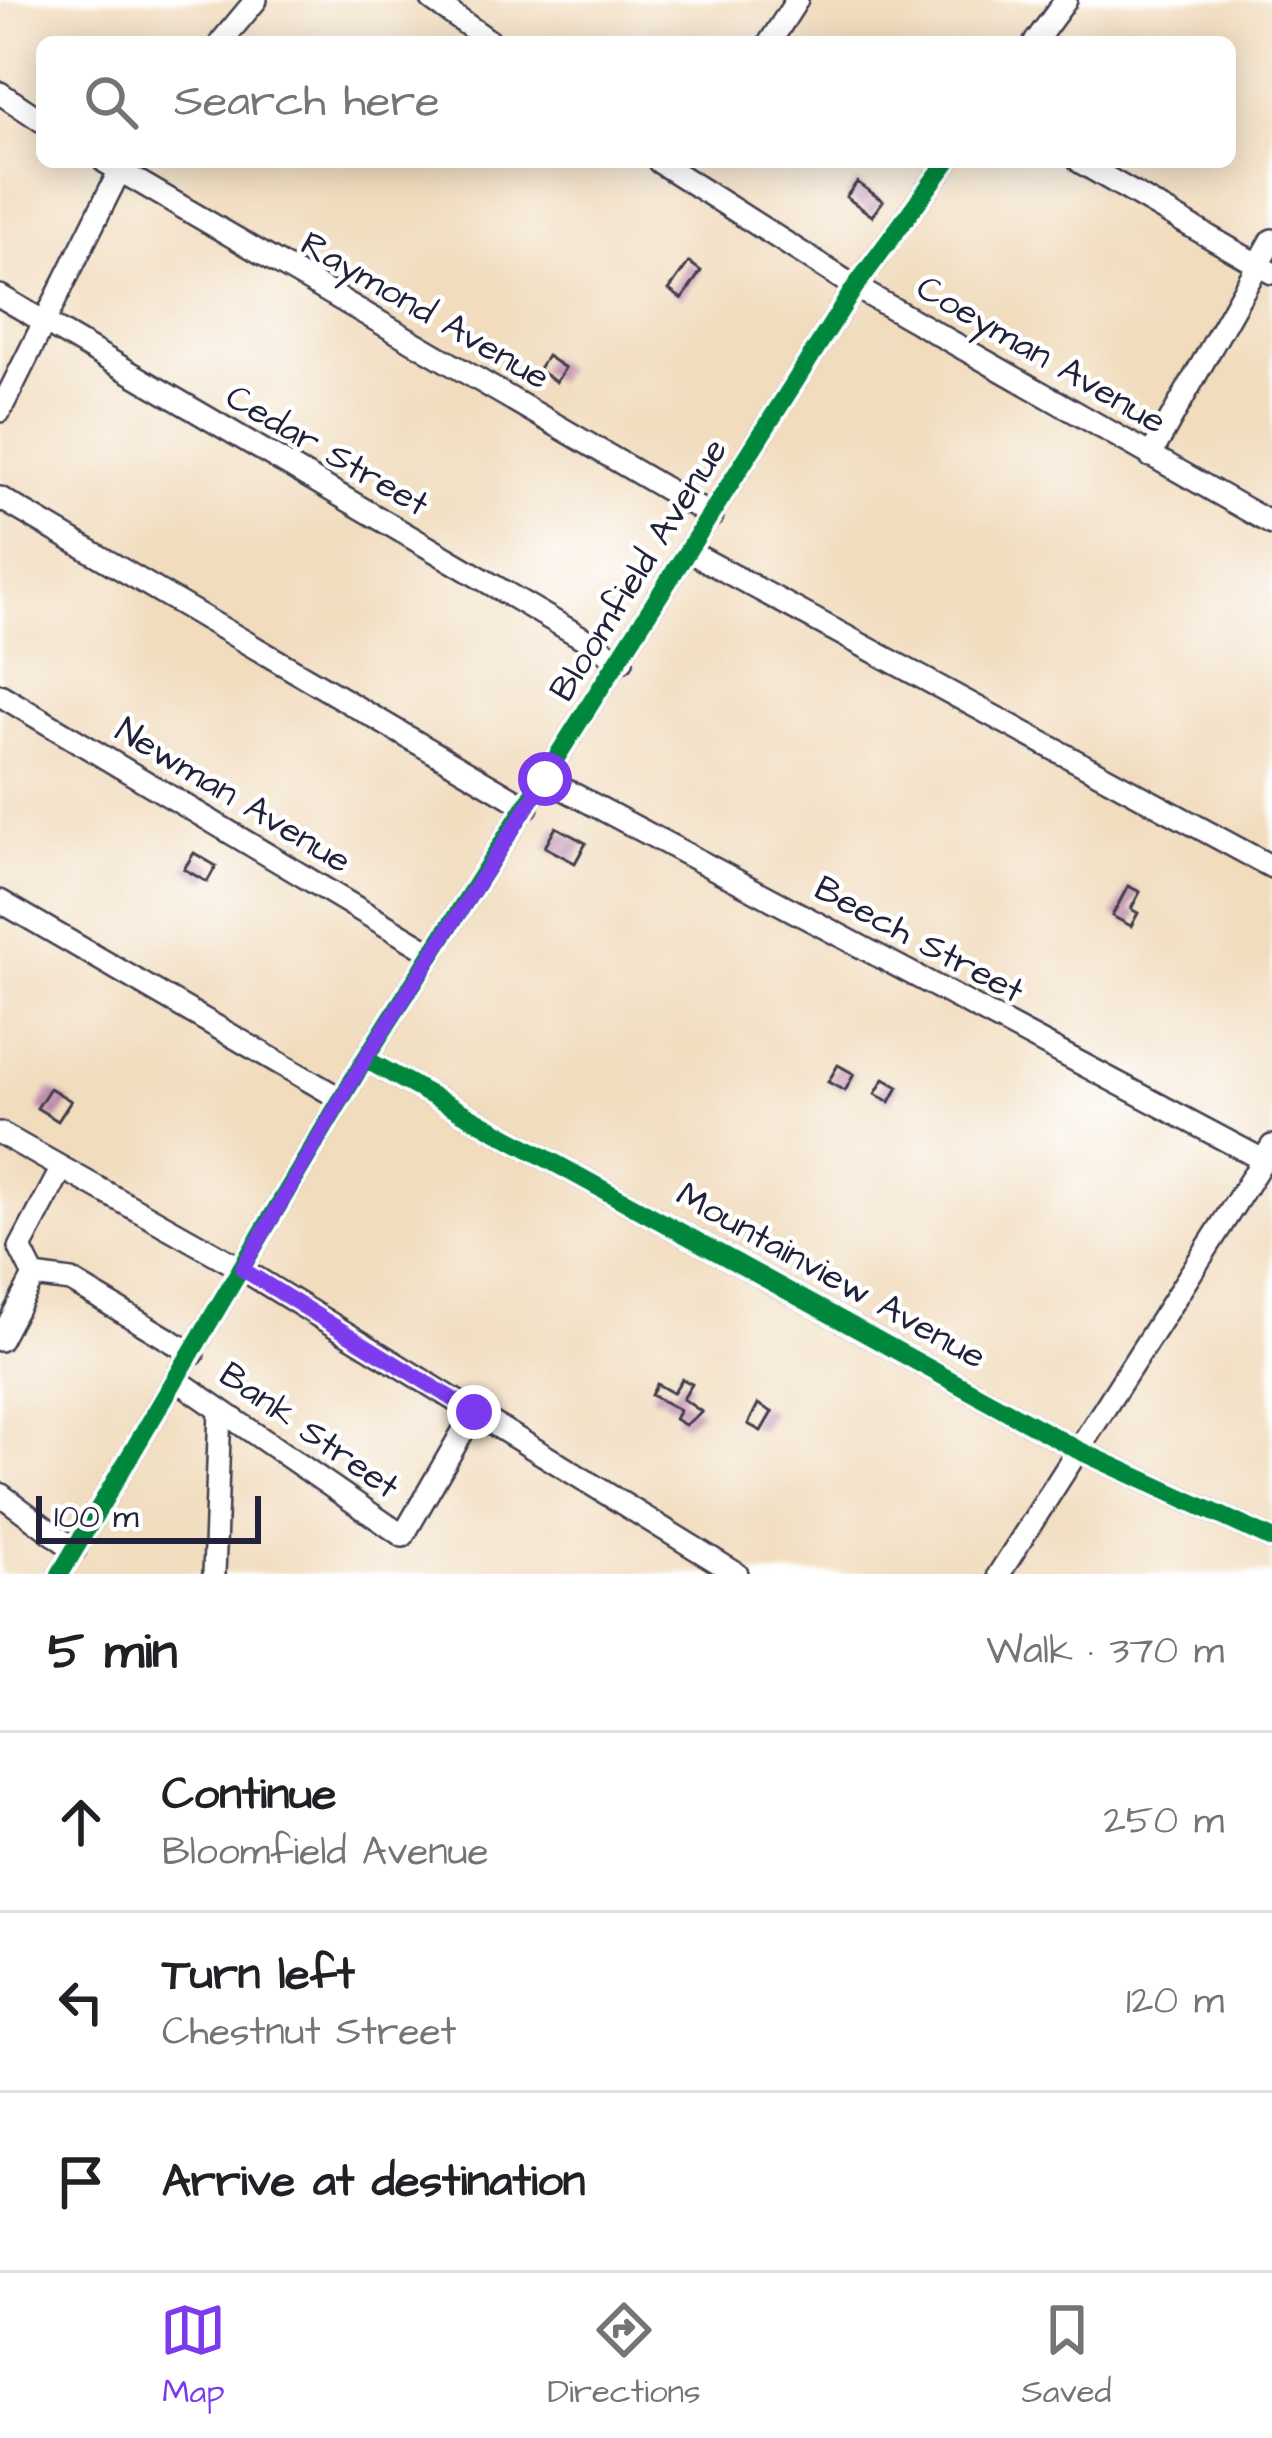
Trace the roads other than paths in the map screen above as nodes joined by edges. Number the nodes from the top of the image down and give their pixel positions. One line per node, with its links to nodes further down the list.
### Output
1 (256, 0): 5 (street)
2 (432, 0): 6 (street)
3 (797, 0): 7 (street)
4 (1066, 0): 8 (street)
5 (226, 36)
6 (482, 36)
7 (774, 36)
8 (1039, 36)
9 (0, 93): 10 (street)
10 (36, 117)
11 (115, 168): 20 (street)
12 (121, 168): 24 (street, Raymond Avenue)
13 (943, 168): 18 (street, Bloomfield Avenue)
14 (1090, 168): 17 (street)
15 (686, 170): 18 (street, Coeyman Avenue)
16 (1272, 240): 17 (street)
17 (1265, 269): 22 (street)
18 (855, 287): 22 (street, Coeyman Avenue); 24 (street, Bloomfield Avenue)
19 (0, 296): 20 (street, Cedar Street)
20 (44, 323): 21 (street); 27 (street, Cedar Street)
21 (0, 411)
22 (1150, 456): 25 (street, Coeyman Avenue)
23 (0, 499): 30 (street)
24 (712, 515): 26 (street, Bloomfield Avenue)
25 (1272, 524)
26 (690, 552): 27 (street, Bloomfield Avenue); 31 (street)
27 (622, 661): 29 (street, Bloomfield Avenue)
28 (0, 694): 33 (street, Newman Avenue)
29 (545, 779): 30 (street, Bloomfield Avenue); 37 (street, Beech Street)
30 (527, 807): 33 (street, Bloomfield Avenue)
31 (1272, 867)
32 (0, 902): 35 (street)
33 (432, 953): 34 (street, Bloomfield Avenue)
34 (365, 1059): 35 (street, Bloomfield Avenue); 46 (street, Mountainview Avenue)
35 (341, 1099): 39 (street, Bloomfield Avenue)
36 (0, 1133): 38 (street)
37 (1267, 1153): 46 (street)
38 (62, 1168): 39 (street); 40 (street)
39 (242, 1269): 42 (street, Bloomfield Avenue); 45 (street)
40 (34, 1276): 41 (street); 42 (street)
41 (0, 1340)
42 (193, 1354): 43 (street, Bloomfield Avenue)
43 (177, 1380): 44 (street, Bank Street); 49 (street, Bloomfield Avenue)
44 (220, 1410): 45 (street, Bank Street); 51 (street)
45 (474, 1412): 52 (street)
46 (1078, 1450): 48 (street, Mountainview Avenue); 53 (street)
47 (0, 1494): 49 (street)
48 (1272, 1539)
49 (75, 1550): 50 (street, Bloomfield Avenue)
50 (60, 1574)
51 (214, 1574)
52 (737, 1574)
53 (999, 1574)

